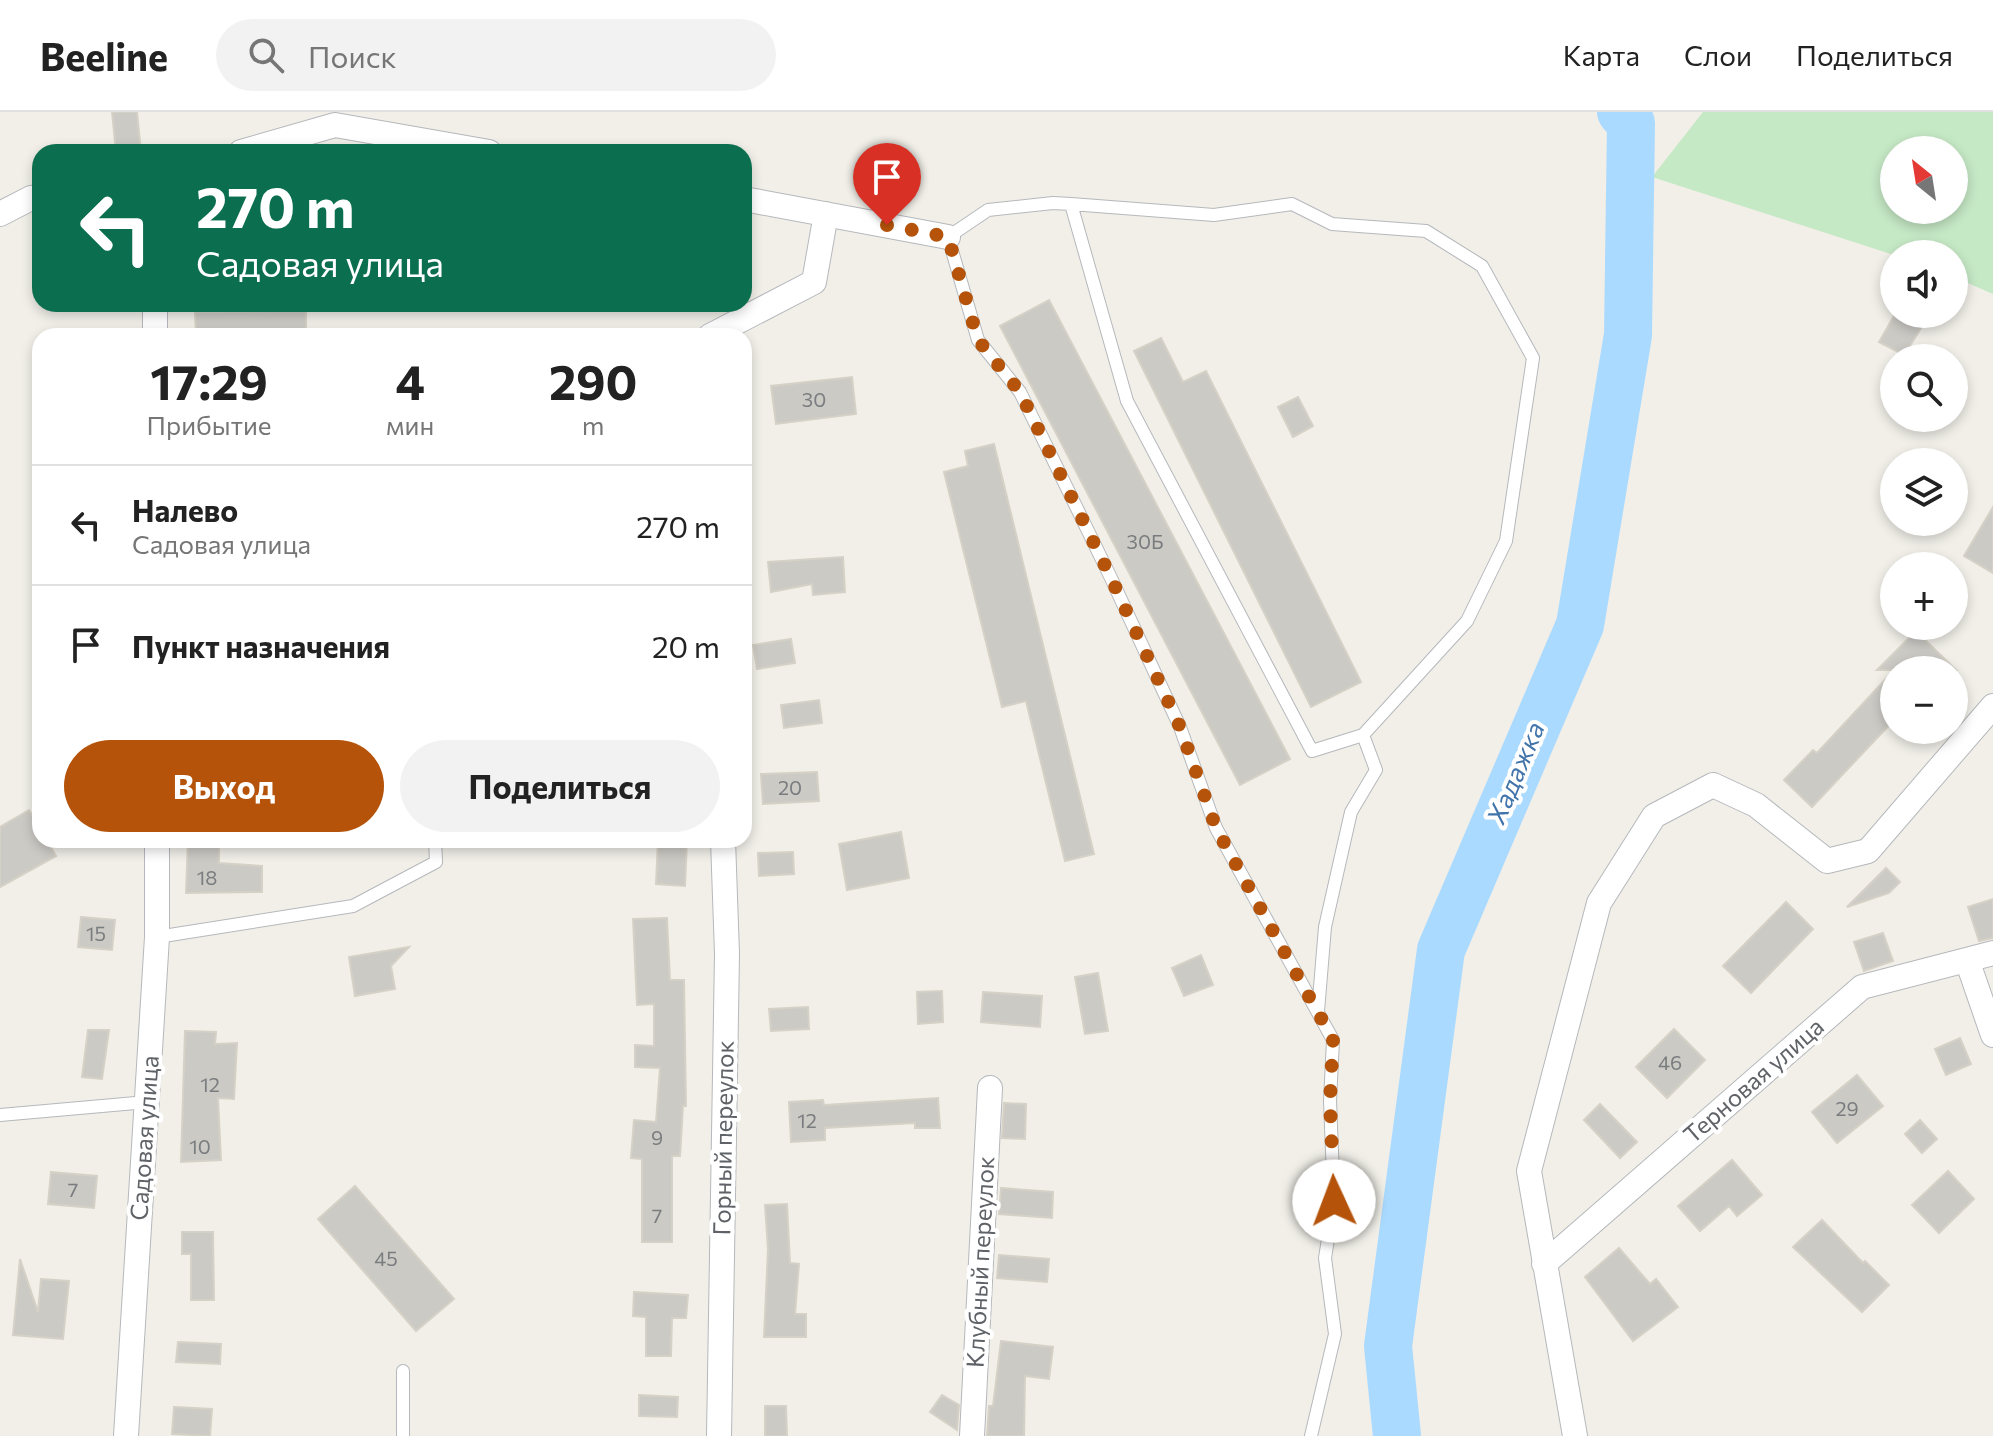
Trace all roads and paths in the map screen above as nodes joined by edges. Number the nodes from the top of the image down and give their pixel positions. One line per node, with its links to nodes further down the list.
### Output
1 (269, 144): 2 (street)
2 (443, 144)
3 (32, 198): 6 (street)
4 (752, 200): 7 (street)
5 (1071, 204): 8 (lane); 11 (lane); 11 (lane)
6 (0, 214)
7 (826, 214): 8 (street); 9 (street)
8 (948, 237): 18 (lane)
9 (725, 328)
10 (1993, 706): 23 (street)
11 (1363, 735): 18 (lane)
12 (157, 848): 15 (street, Садовая улица)
13 (435, 848): 15 (lane)
14 (723, 848): 27 (street, Горный переулок)
15 (157, 937): 21 (street, Садовая улица)
16 (1993, 953): 17 (street, Терновая улица)
17 (1967, 960): 19 (street); 23 (street, Терновая улица)
18 (1318, 1013): 29 (lane)
19 (1993, 1035)
20 (990, 1088): 28 (street, Клубный переулок)
21 (147, 1102): 22 (lane); 25 (street, Садовая улица)
22 (0, 1115)
23 (1544, 1264): 30 (street)
24 (403, 1371): 26 (lane)
25 (126, 1436)
26 (403, 1436)
27 (719, 1436)
28 (972, 1436)
29 (1311, 1436)
30 (1575, 1436)

